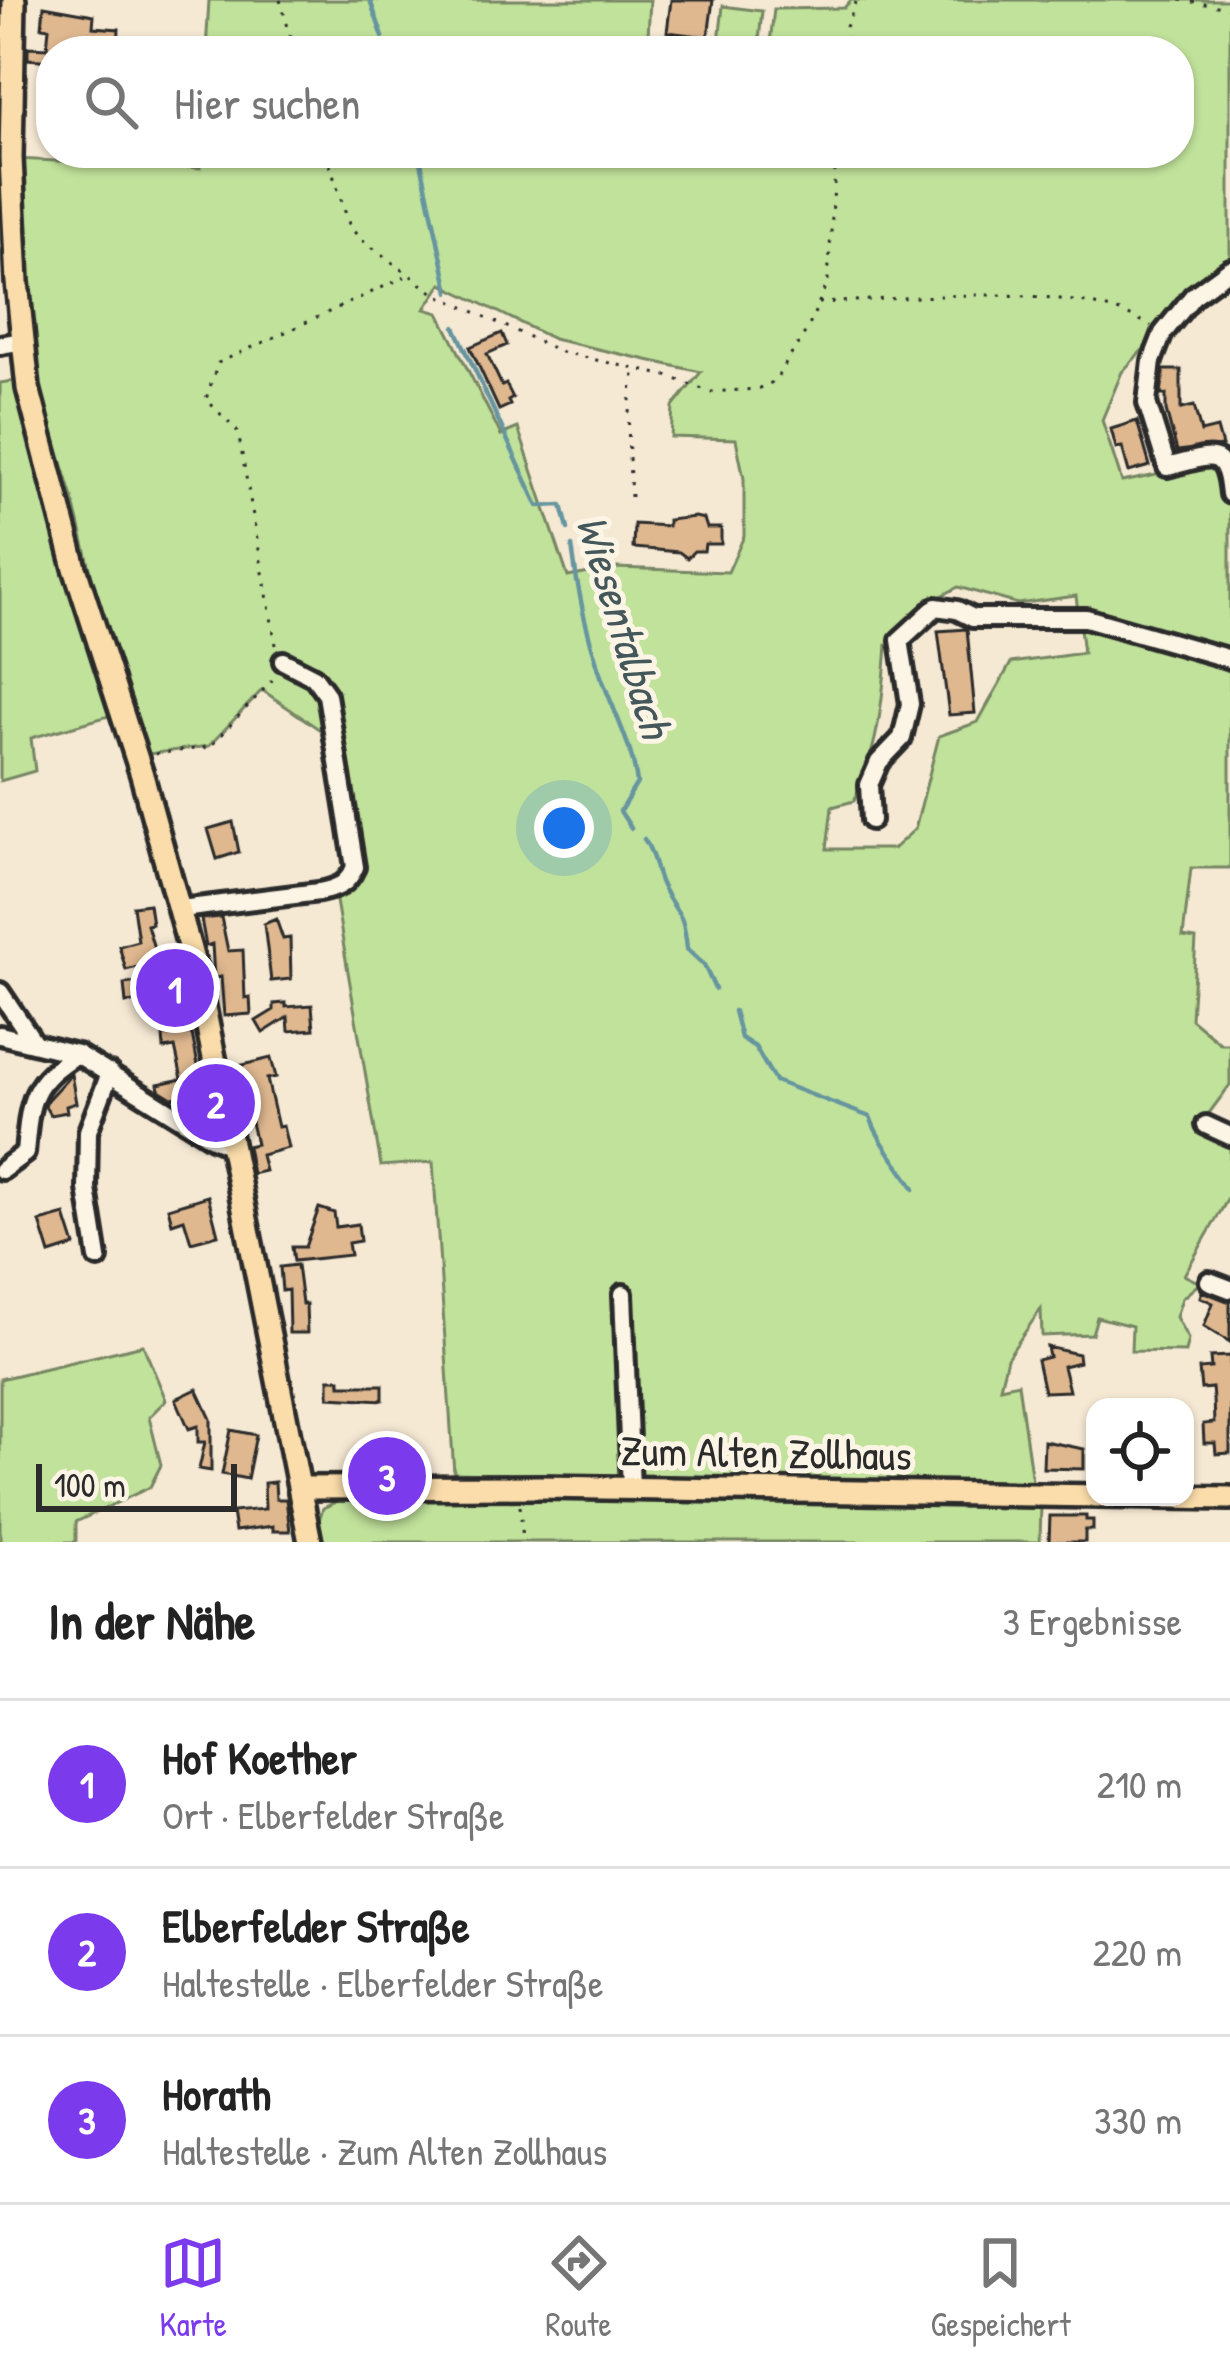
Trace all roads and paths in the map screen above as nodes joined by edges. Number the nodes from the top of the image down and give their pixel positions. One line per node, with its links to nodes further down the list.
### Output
1 (14, 0): 14 (main road)
2 (280, 0): 6 (path)
3 (856, 0): 7 (path)
4 (1180, 0): 5 (path)
5 (1230, 8)
6 (291, 36)
7 (845, 36)
8 (331, 168): 11 (path)
9 (835, 168): 12 (path)
10 (1230, 269): 13 (street)
11 (406, 276): 15 (path); 19 (path)
12 (819, 303): 13 (path); 15 (path)
13 (1163, 334): 16 (street)
14 (11, 343): 22 (main road)
15 (635, 370): 17 (path)
16 (1230, 494)
17 (631, 497)
18 (1230, 659): 21 (street)
19 (280, 661): 20 (path); 22 (street)
20 (148, 755)
21 (871, 820)
22 (181, 909): 30 (main road)
23 (0, 992): 25 (street)
24 (0, 1035): 25 (street)
25 (33, 1041): 26 (street)
26 (77, 1054): 27 (street); 31 (street)
27 (110, 1073): 30 (street); 32 (street)
28 (1206, 1125): 29 (street)
29 (1230, 1136)
30 (231, 1146): 37 (main road)
31 (2, 1170)
32 (98, 1258)
33 (1209, 1281): 34 (street)
34 (1230, 1289)
35 (622, 1294): 38 (street)
36 (518, 1486): 37 (main road, Zum Alten Zollhaus); 38 (main road, Zum Alten Zollhaus); 41 (path)
37 (301, 1488): 40 (main road)
38 (631, 1489): 39 (main road, Zum Alten Zollhaus)
39 (1230, 1498)
40 (310, 1542)
41 (523, 1542)

